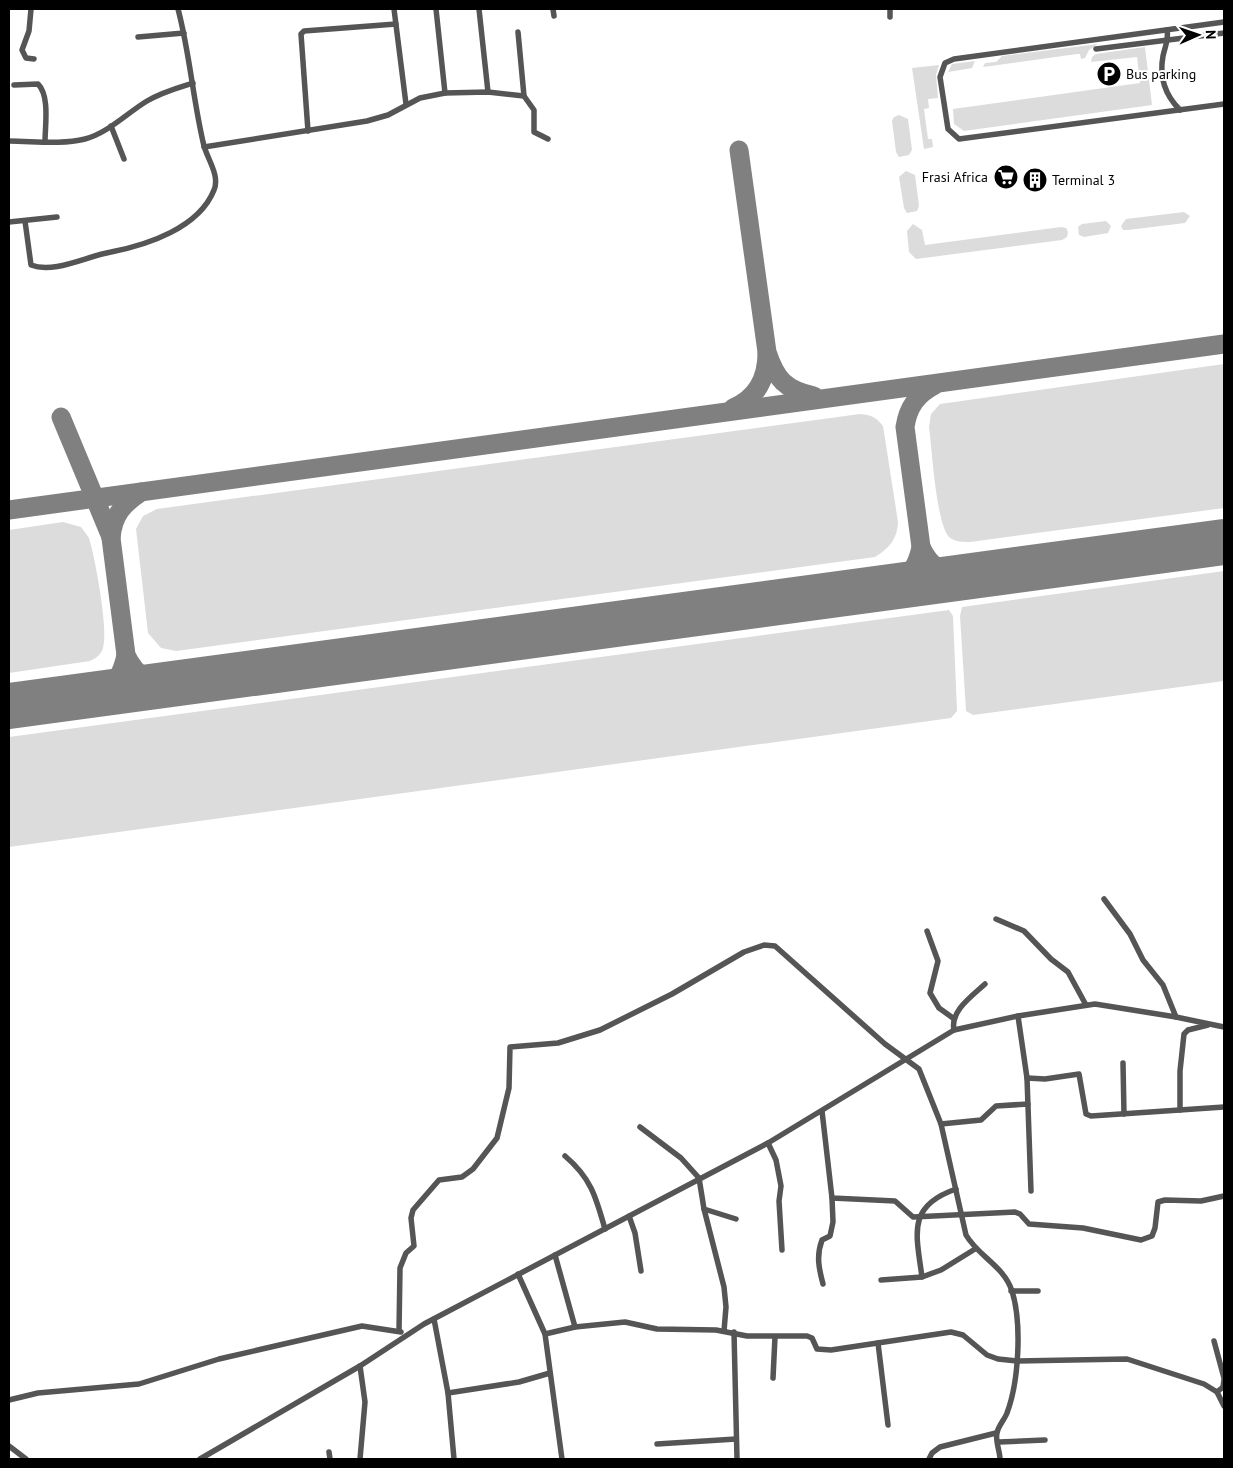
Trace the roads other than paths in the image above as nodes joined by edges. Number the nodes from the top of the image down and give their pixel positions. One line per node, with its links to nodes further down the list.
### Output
1 (31, 9): 19 (street)
2 (178, 9): 15 (street)
3 (394, 9): 11 (street)
4 (436, 9): 23 (street)
5 (479, 9): 22 (street)
6 (553, 9): 8 (street)
7 (890, 9): 9 (street)
8 (554, 16)
9 (890, 17)
10 (1224, 22): 12 (street)
11 (396, 24): 25 (street); 29 (street)
12 (1168, 30): 17 (street); 27 (street)
13 (518, 32): 24 (street)
14 (1224, 32): 17 (street)
15 (184, 33): 16 (street); 20 (street)
16 (138, 37)
17 (1169, 40): 18 (street); 27 (street)
18 (1096, 50)
19 (34, 59)
20 (194, 83): 28 (street); 33 (street)
21 (14, 85): 32 (street)
22 (488, 92): 23 (street); 24 (street)
23 (446, 93): 25 (street)
24 (524, 96): 30 (street)
25 (406, 104): 29 (street)
26 (1224, 104): 27 (street)
27 (1180, 110)
28 (111, 126): 32 (street); 34 (street)
29 (308, 131): 33 (street)
30 (548, 139)
31 (9, 141): 32 (street)
32 (45, 142)
33 (204, 147): 37 (street)
34 (124, 159)
35 (57, 218): 37 (street)
36 (9, 222): 37 (street)
37 (25, 222)
38 (1104, 899): 44 (street)
39 (996, 919): 42 (street)
40 (927, 930): 45 (street)
41 (985, 984): 45 (street)
42 (1086, 1004): 43 (street); 44 (street)
43 (1018, 1016): 48 (street); 51 (street)
44 (1176, 1017): 46 (street)
45 (953, 1018): 48 (street)
46 (1211, 1024): 47 (street); 55 (street)
47 (1224, 1027)
48 (954, 1030): 49 (street)
49 (907, 1060): 54 (street); 57 (street); 84 (street)
50 (1123, 1063): 56 (street)
51 (1027, 1078): 52 (street); 56 (street)
52 (1028, 1104): 57 (street); 63 (street)
53 (1224, 1107): 55 (street)
54 (822, 1110): 59 (street); 65 (street)
55 (1180, 1110): 56 (street)
56 (1124, 1114)
57 (941, 1124): 62 (street)
58 (640, 1127): 61 (street)
59 (768, 1143): 61 (street); 73 (street)
60 (565, 1156): 71 (street)
61 (699, 1178): 66 (street); 67 (street)
62 (956, 1188): 68 (street); 70 (street)
63 (1031, 1191)
64 (1224, 1196): 68 (street)
65 (832, 1198): 70 (street); 79 (street)
66 (704, 1209): 69 (street); 85 (street)
67 (629, 1216): 71 (street); 75 (street)
68 (962, 1216): 70 (street); 72 (street)
69 (736, 1218)
70 (918, 1218): 77 (street)
71 (605, 1229): 74 (street)
72 (975, 1249): 77 (street); 80 (street)
73 (782, 1250)
74 (554, 1255): 76 (street); 83 (street)
75 (641, 1271)
76 (518, 1274): 82 (street); 88 (street)
77 (922, 1277): 78 (street)
78 (881, 1280)
79 (823, 1284)
80 (1012, 1290): 81 (street); 92 (street)
81 (1038, 1291)
82 (434, 1319): 87 (street); 98 (street)
83 (575, 1327): 85 (street); 88 (street)
84 (399, 1331): 87 (street); 99 (street)
85 (724, 1331): 86 (street)
86 (734, 1332): 89 (street); 103 (street)
87 (408, 1333): 93 (street)
88 (545, 1334): 94 (street)
89 (775, 1337): 91 (street); 95 (street)
90 (1214, 1341): 96 (street)
91 (878, 1343): 92 (street); 101 (street)
92 (1017, 1361): 97 (street); 102 (street)
93 (360, 1366): 110 (street); 112 (street)
94 (550, 1373): 98 (street); 114 (street)
95 (773, 1378)
96 (1224, 1379): 97 (street)
97 (1217, 1392): 100 (street)
98 (448, 1393): 113 (street)
99 (9, 1400)
100 (1224, 1406)
101 (888, 1425)
102 (996, 1433): 105 (street); 116 (street)
103 (736, 1440): 106 (street); 115 (street)
104 (1046, 1440): 105 (street)
105 (999, 1442): 117 (street)
106 (657, 1444)
107 (9, 1446): 109 (street)
108 (329, 1452): 111 (street)
109 (26, 1459)
110 (200, 1459)
111 (330, 1459)
112 (360, 1459)
113 (454, 1459)
114 (562, 1459)
115 (736, 1459)
116 (929, 1459)
117 (1000, 1459)

